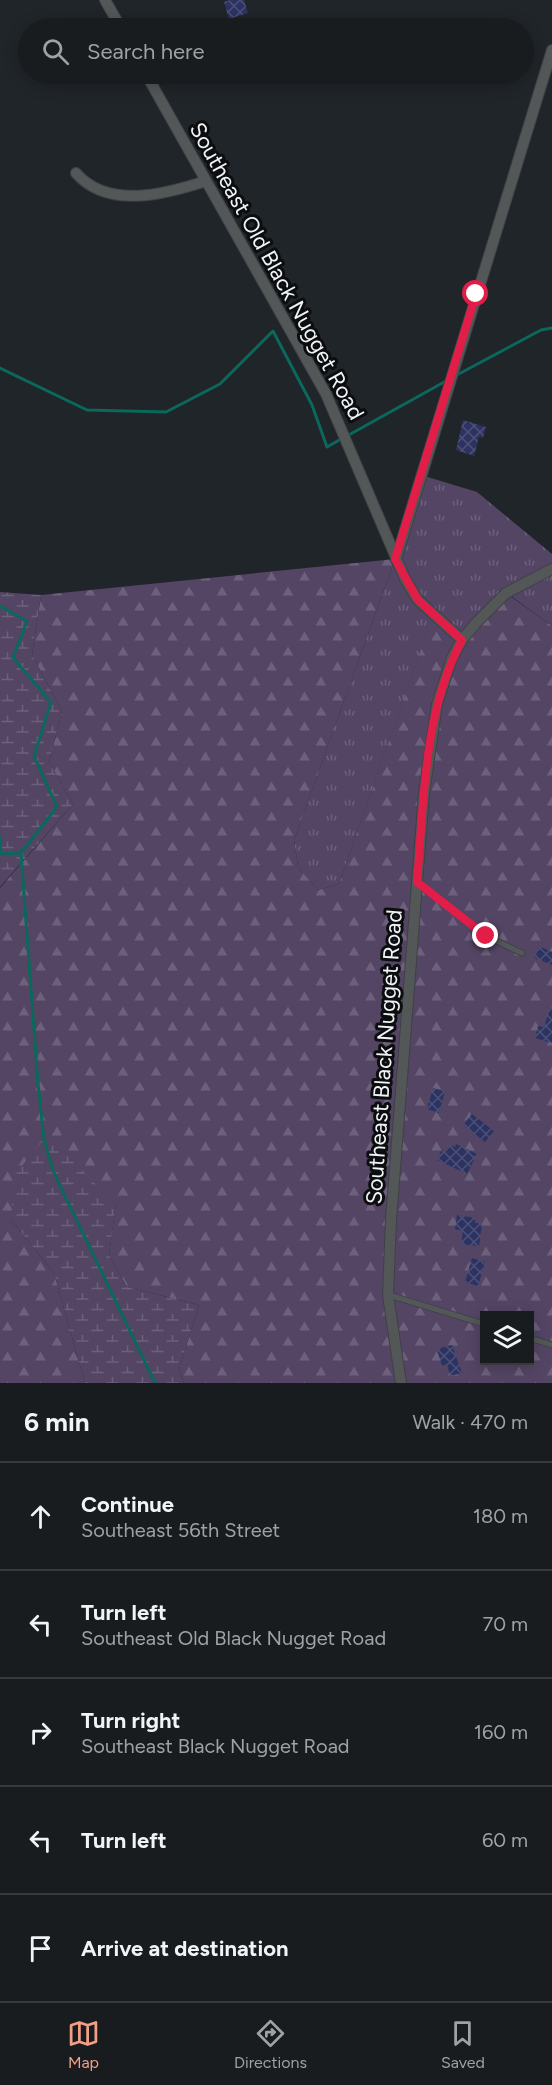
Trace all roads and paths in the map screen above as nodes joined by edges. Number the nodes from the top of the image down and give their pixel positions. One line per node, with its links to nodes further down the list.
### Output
1 (108, 2): 2 (street)
2 (116, 18)
3 (552, 50): 7 (street)
4 (152, 84): 6 (street, Southeast Old Black Nugget Road)
5 (76, 173): 6 (street)
6 (206, 181): 7 (street, Southeast Old Black Nugget Road)
7 (395, 559): 9 (street, Southeast Old Black Nugget Road)
8 (552, 568): 9 (street, Southeast Black Nugget Road)
9 (462, 640): 10 (street, Southeast Black Nugget Road)
10 (417, 882): 11 (lane); 12 (street, Southeast Black Nugget Road)
11 (522, 954)
12 (388, 1294): 13 (lane); 16 (street, Southeast Black Nugget Road)
13 (480, 1323)
14 (534, 1339): 15 (lane)
15 (552, 1345)
16 (401, 1383)

